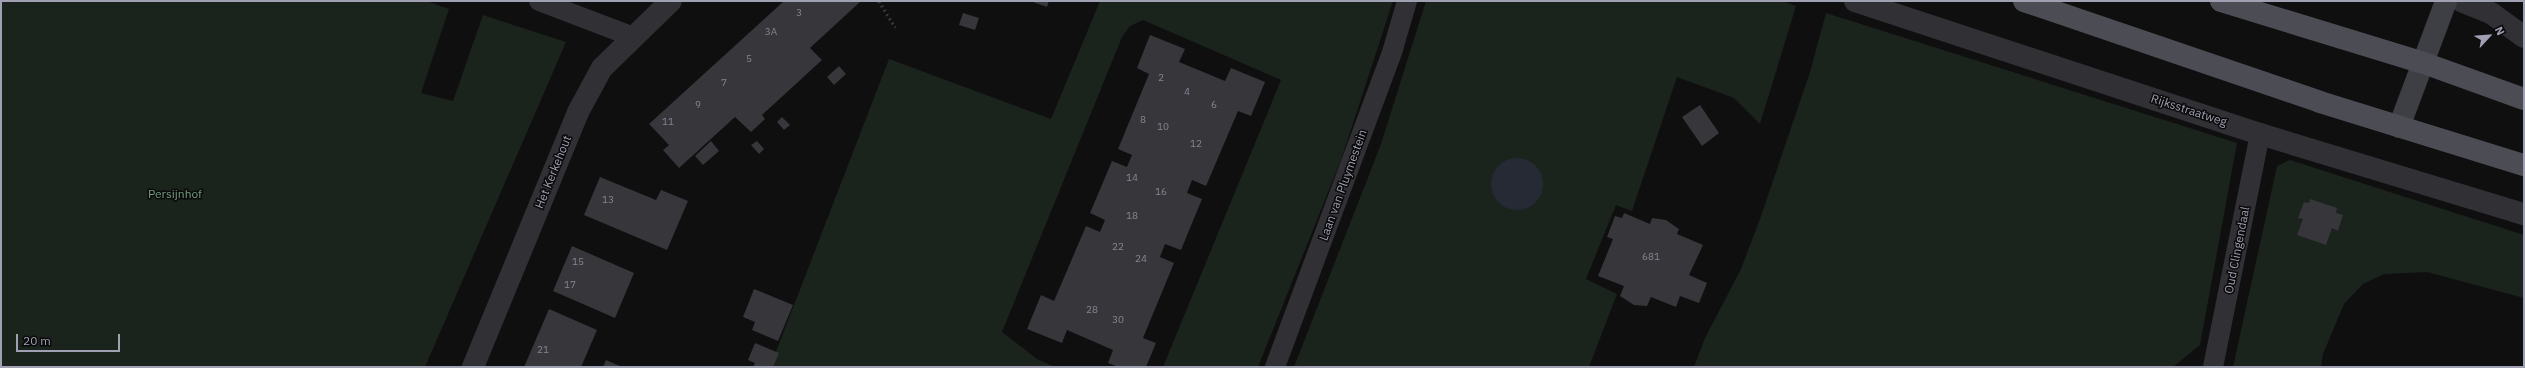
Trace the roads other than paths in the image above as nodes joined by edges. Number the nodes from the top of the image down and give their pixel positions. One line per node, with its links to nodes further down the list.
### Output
1 (539, 1): 9 (lane)
2 (671, 1): 9 (street, Het Kerkehout)
3 (1407, 1): 18 (lane, Laan van Pluymestein)
4 (1855, 1): 14 (street, Rijksstraatweg)
5 (2024, 1): 13 (main road)
6 (2221, 1): 11 (main road)
7 (2446, 1): 11 (street)
8 (2461, 1): 10 (street)
9 (631, 36): 17 (street, Het Kerkehout)
10 (2524, 36)
11 (2421, 62): 12 (main road); 13 (street)
12 (2524, 99)
13 (2399, 127): 15 (main road)
14 (2260, 134): 16 (street, Rijksstraatweg); 19 (lane, Oud Clingendaal)
15 (2524, 164)
16 (2524, 214)
17 (473, 367)
18 (1275, 367)
19 (2214, 367)

